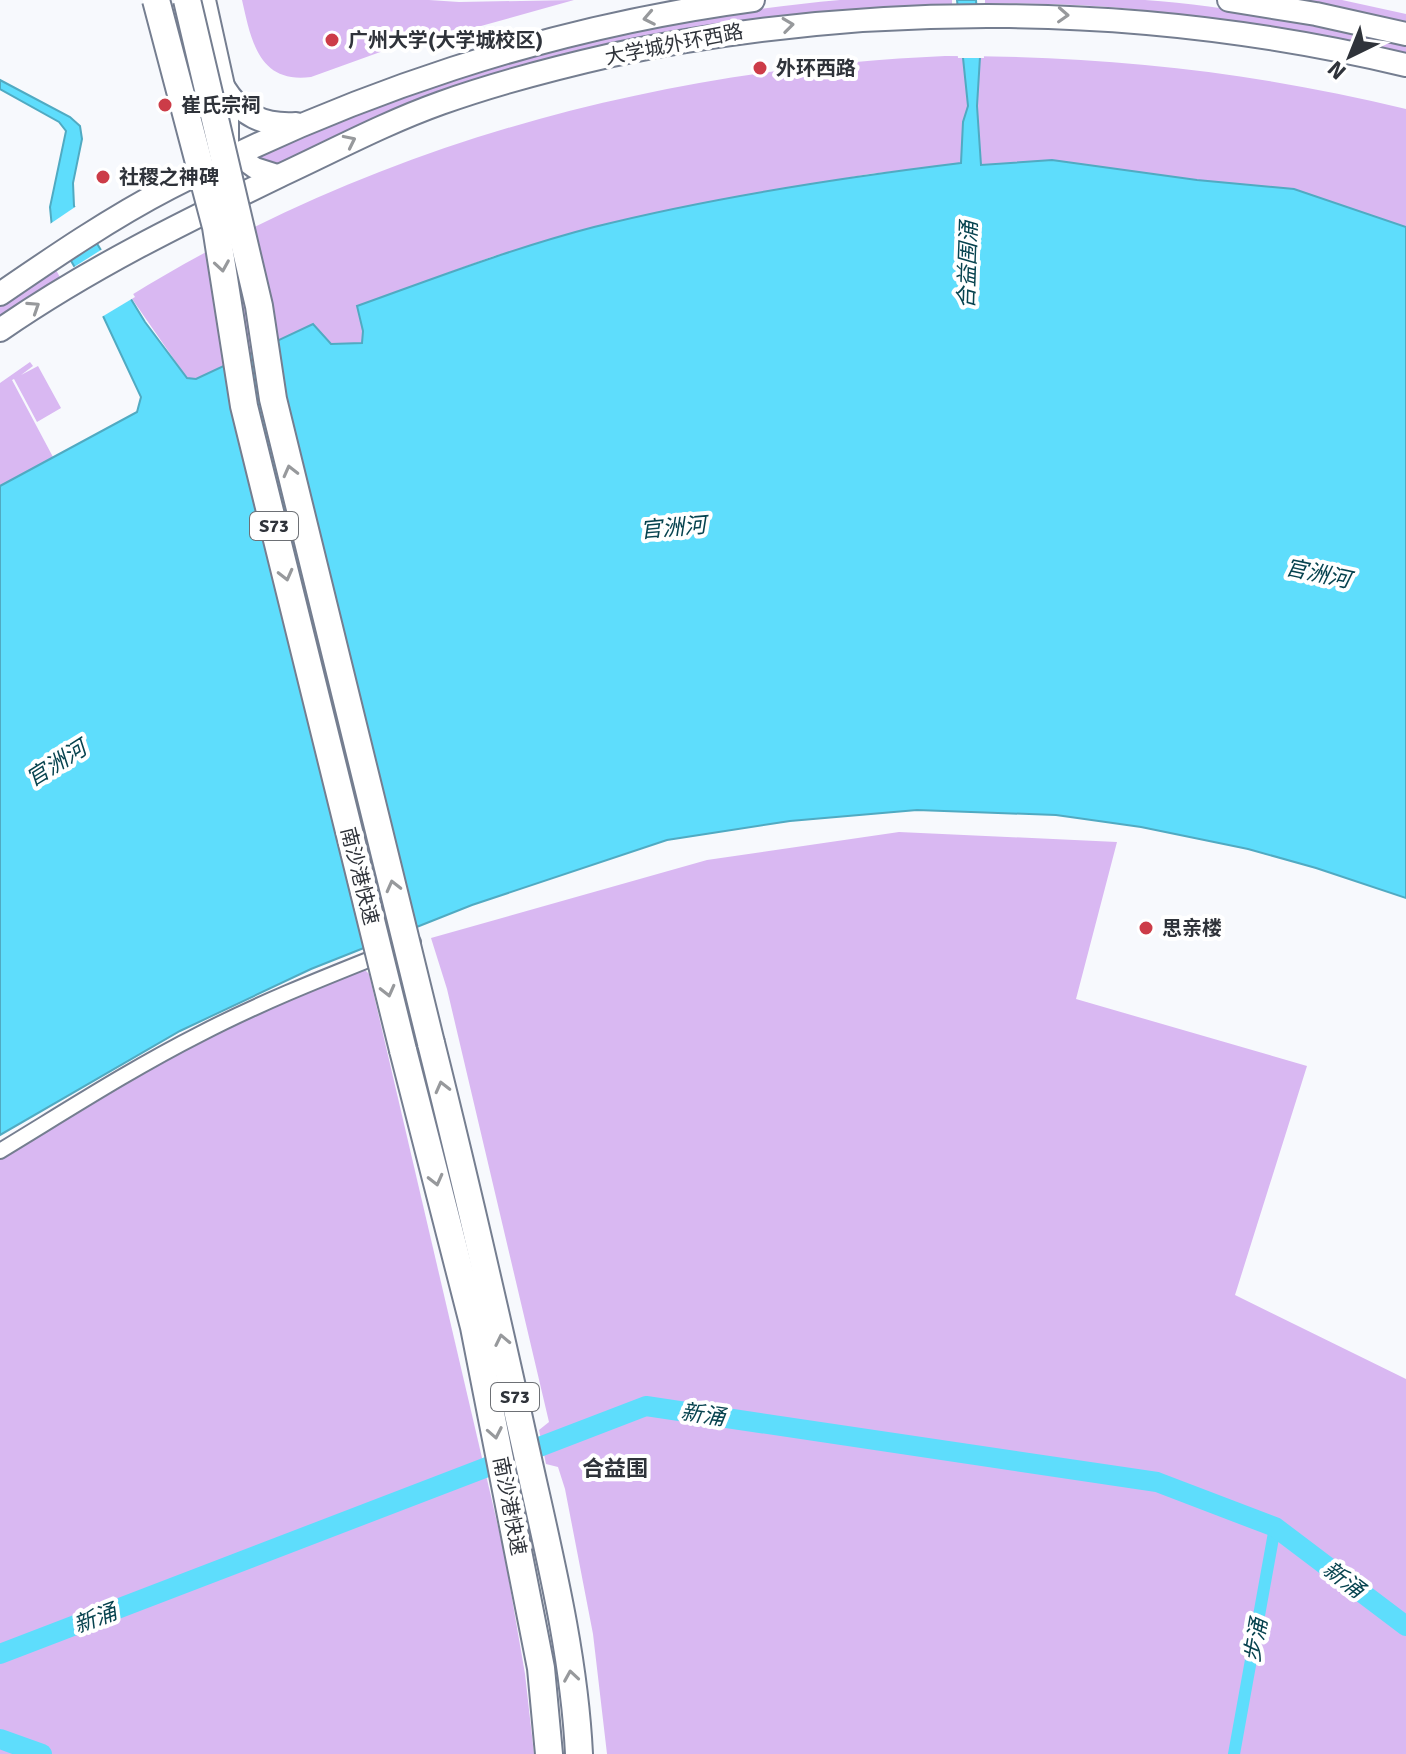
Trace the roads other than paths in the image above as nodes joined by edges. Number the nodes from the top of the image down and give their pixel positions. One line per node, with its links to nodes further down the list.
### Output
1 (156, 0): 20 (highway, 南沙港快速 / S73, one-way to 20, bridge)
2 (163, 0): 13 (main road)
3 (179, 0): 12 (main road)
4 (187, 0): 21 (highway, 南沙港快速 / S73, one-way to 4, bridge)
5 (205, 0): 10 (main road)
6 (753, 0): 11 (main road, 大学城外环西路, one-way to 11)
7 (1229, 0): 8 (main road)
8 (1406, 34)
9 (1406, 65): 14 (main road, 大学城外环西路, one-way to 9)
10 (224, 88): 11 (main road); 12 (main road)
11 (305, 124): 12 (main road, 大学城外环西路)
12 (229, 154): 13 (main road, 大学城外环西路); 14 (main road); 15 (main road)
13 (197, 174): 16 (main road, 大学城外环西路)
14 (280, 176): 15 (main road, 大学城外环西路)
15 (197, 214): 17 (main road, 大学城外环西路, one-way to 15)
16 (0, 294)
17 (0, 330)
18 (417, 940): 19 (street)
19 (0, 1151)
20 (549, 1754)
21 (579, 1754)

